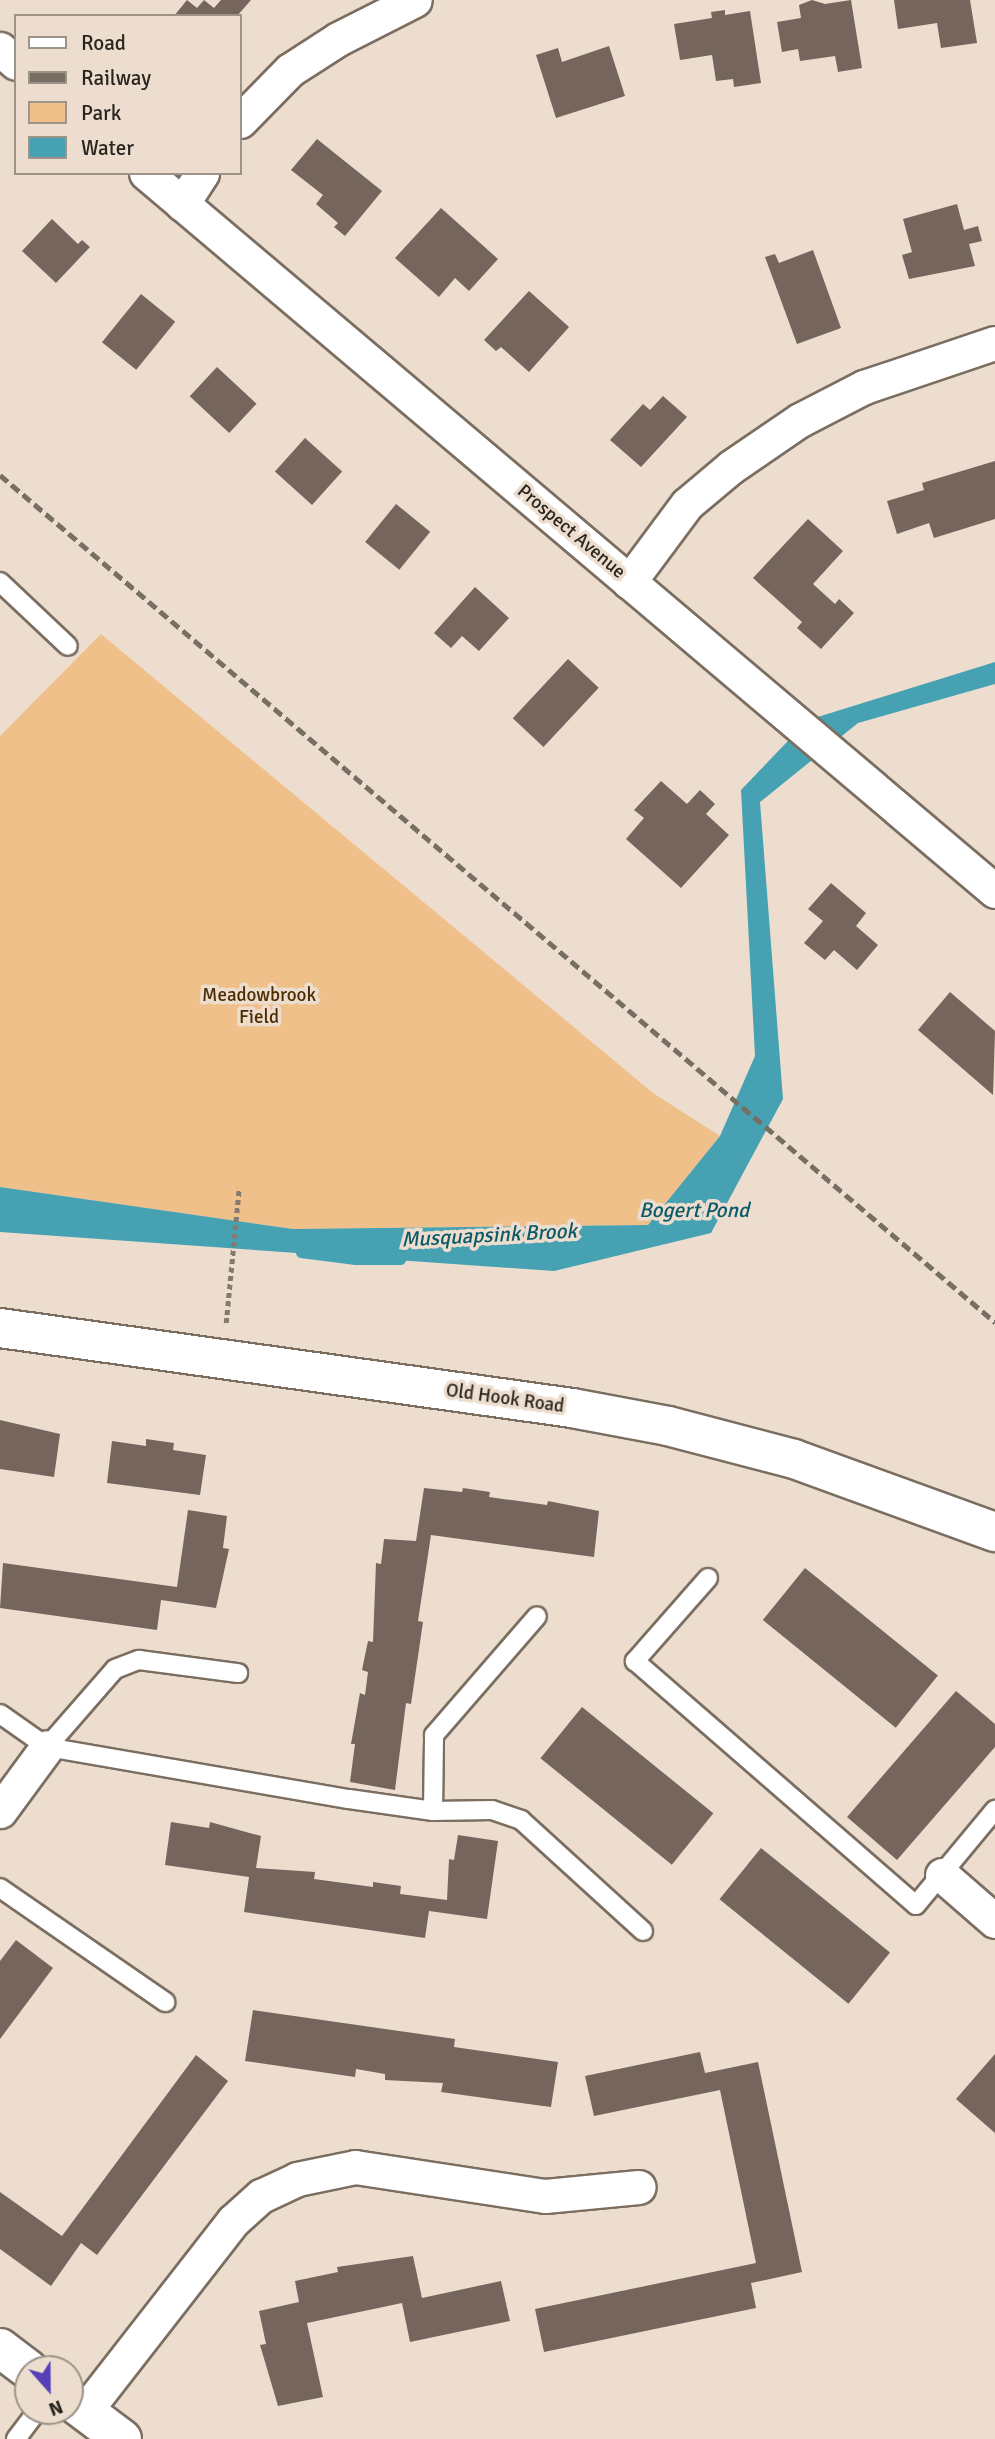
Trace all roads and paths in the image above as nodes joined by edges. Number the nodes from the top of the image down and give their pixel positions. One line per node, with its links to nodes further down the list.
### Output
1 (415, 0): 4 (street)
2 (0, 49): 3 (street)
3 (14, 61)
4 (242, 119)
5 (148, 175): 7 (street, Prospect Avenue)
6 (201, 175): 7 (street)
7 (182, 204): 10 (street, Prospect Avenue)
8 (995, 343): 10 (street)
9 (0, 582): 11 (lane)
10 (629, 582): 12 (street, Prospect Avenue)
11 (68, 646)
12 (995, 891)
13 (239, 1188): 15 (path)
14 (0, 1328): 15 (main road, Old Hook Road)
15 (222, 1359): 16 (main road, Old Hook Road)
16 (995, 1532)
17 (708, 1578): 25 (lane)
18 (537, 1616): 24 (lane)
19 (238, 1673): 21 (lane)
20 (0, 1714): 21 (lane)
21 (47, 1747): 23 (street); 24 (lane)
22 (995, 1810): 25 (lane)
23 (0, 1811)
24 (433, 1811): 28 (lane)
25 (942, 1875): 27 (street)
26 (0, 1888): 29 (lane)
27 (995, 1921)
28 (643, 1931)
29 (165, 2002)
30 (639, 2187): 31 (street)
31 (84, 2398)
32 (84, 2411): 33 (main road)
33 (122, 2439)

